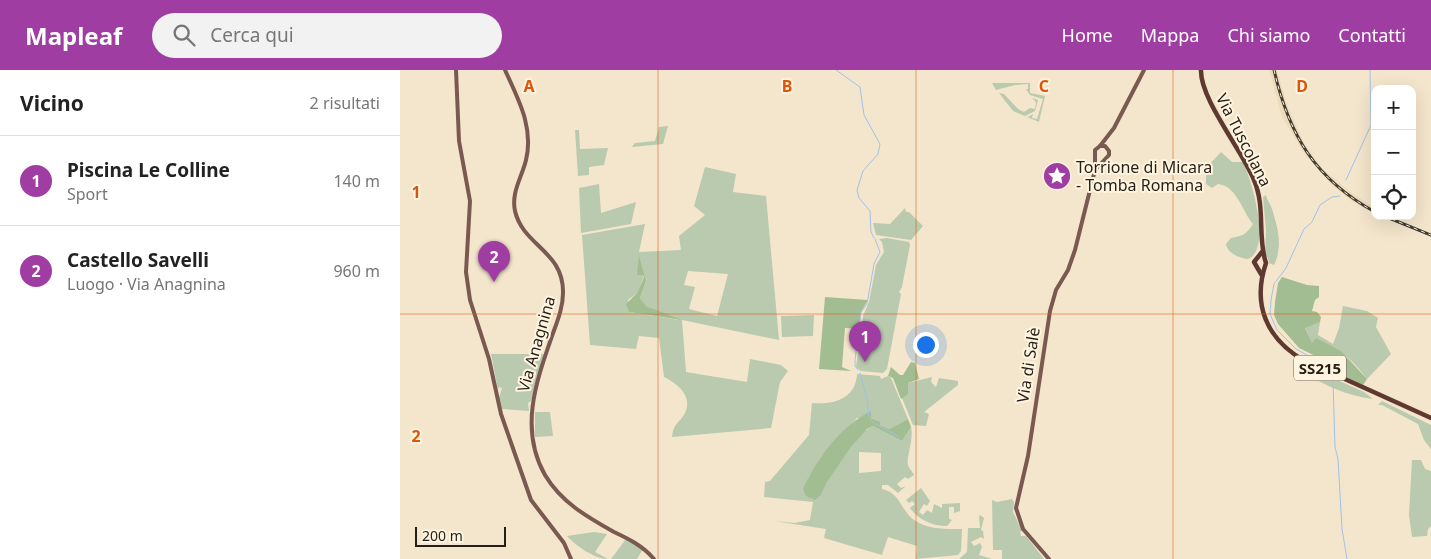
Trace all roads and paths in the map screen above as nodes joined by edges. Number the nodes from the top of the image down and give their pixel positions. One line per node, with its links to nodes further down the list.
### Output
1 (456, 70): 16 (main road, Via Anagnina)
2 (505, 70): 17 (main road, Via Anagnina)
3 (1144, 70): 5 (main road)
4 (1201, 70): 9 (main road, Via Tuscolana)
5 (1100, 146): 6 (main road); 7 (main road)
6 (1095, 154): 7 (main road); 8 (main road, Via di Salè)
7 (1106, 158): 8 (main road)
8 (1095, 170): 18 (main road, Via di Salè)
9 (1262, 252): 10 (main road); 11 (main road)
10 (1257, 258): 11 (main road); 12 (main road)
11 (1265, 260): 13 (main road)
12 (1256, 268): 13 (main road); 14 (main road)
13 (1263, 268): 14 (main road)
14 (1261, 274): 15 (main road, SS215)
15 (1431, 418)
16 (571, 559)
17 (654, 559)
18 (1049, 559)

